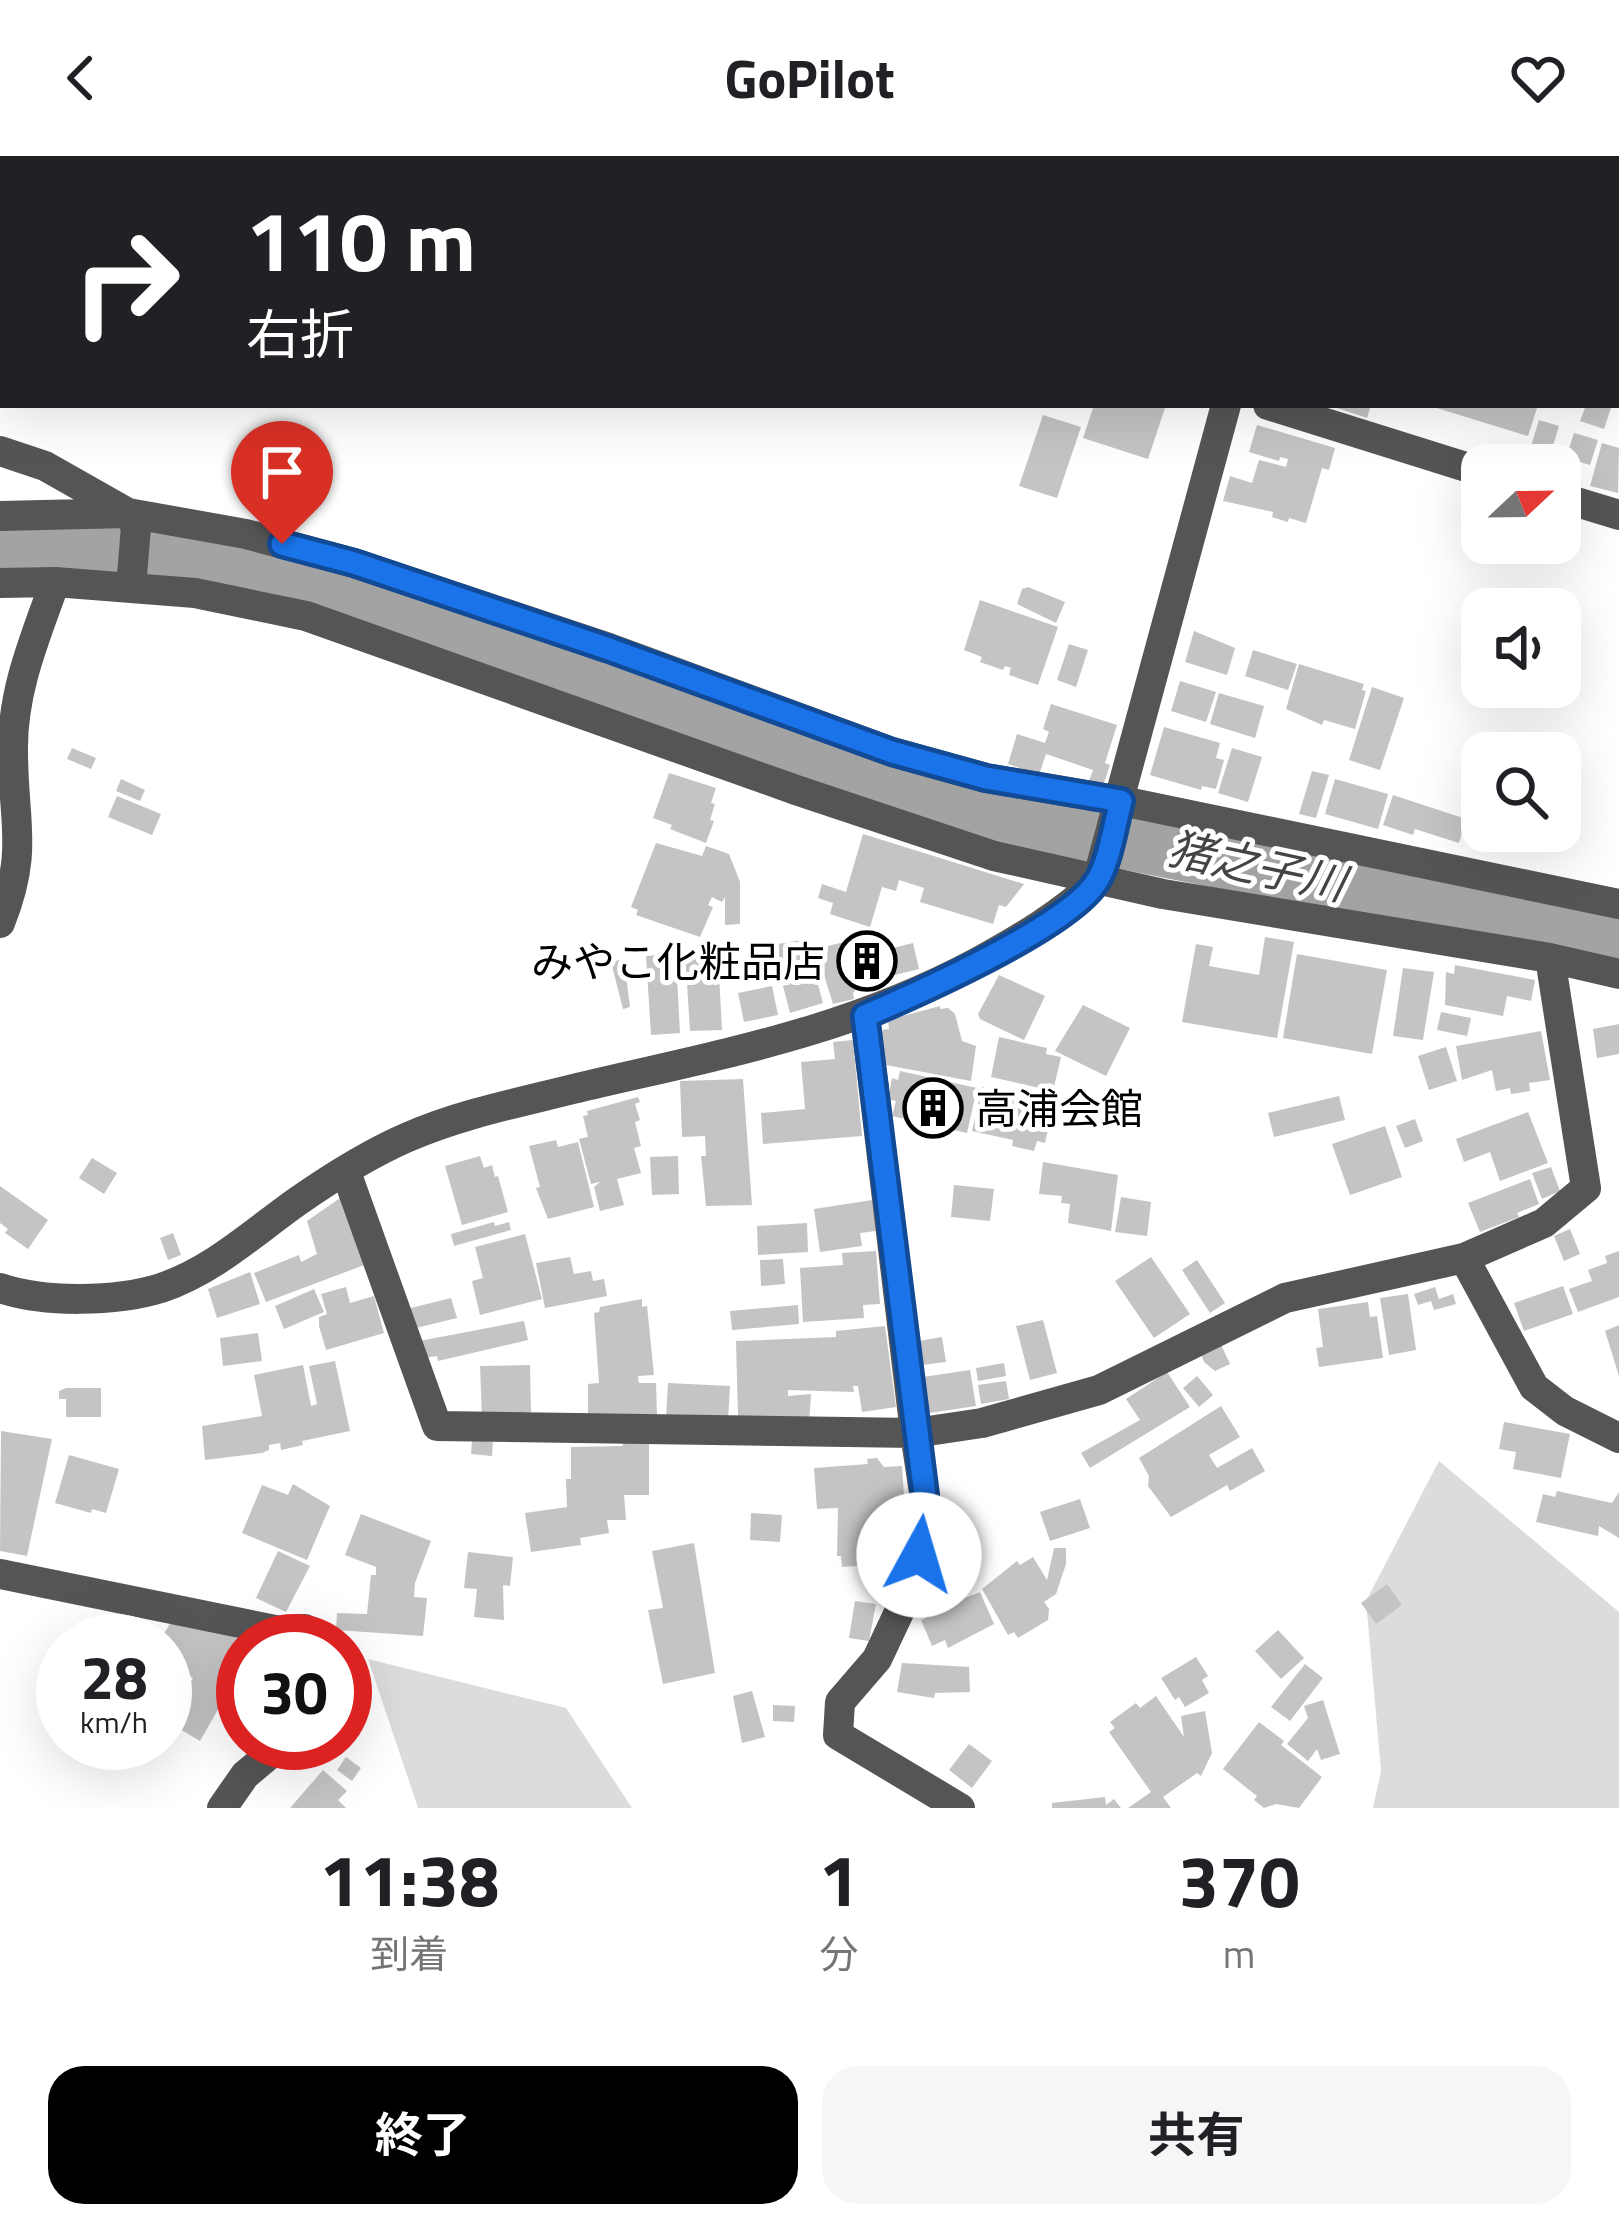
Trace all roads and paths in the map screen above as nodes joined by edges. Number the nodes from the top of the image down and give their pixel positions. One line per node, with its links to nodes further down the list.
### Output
1 (1225, 408): 12 (street)
2 (1278, 408): 4 (street)
3 (0, 451): 8 (street)
4 (1461, 465)
5 (1581, 503): 7 (street)
6 (0, 515): 8 (street)
7 (1619, 515)
8 (132, 520): 9 (street); 12 (street)
9 (132, 580): 10 (street); 13 (street)
10 (55, 582): 11 (street); 15 (street)
11 (0, 584)
12 (1120, 806): 13 (street); 14 (street)
13 (1100, 872): 16 (street); 18 (street)
14 (1619, 904)
15 (0, 923)
16 (1550, 958): 17 (street); 20 (street)
17 (1619, 974)
18 (865, 1016): 19 (street); 22 (street)
19 (346, 1172): 21 (street); 22 (street)
20 (1464, 1258): 22 (street); 23 (street)
21 (0, 1289)
22 (915, 1433): 28 (street)
23 (1619, 1438)
24 (0, 1574): 25 (street)
25 (216, 1618)
26 (251, 1770): 27 (street)
27 (222, 1808)
28 (960, 1808)

